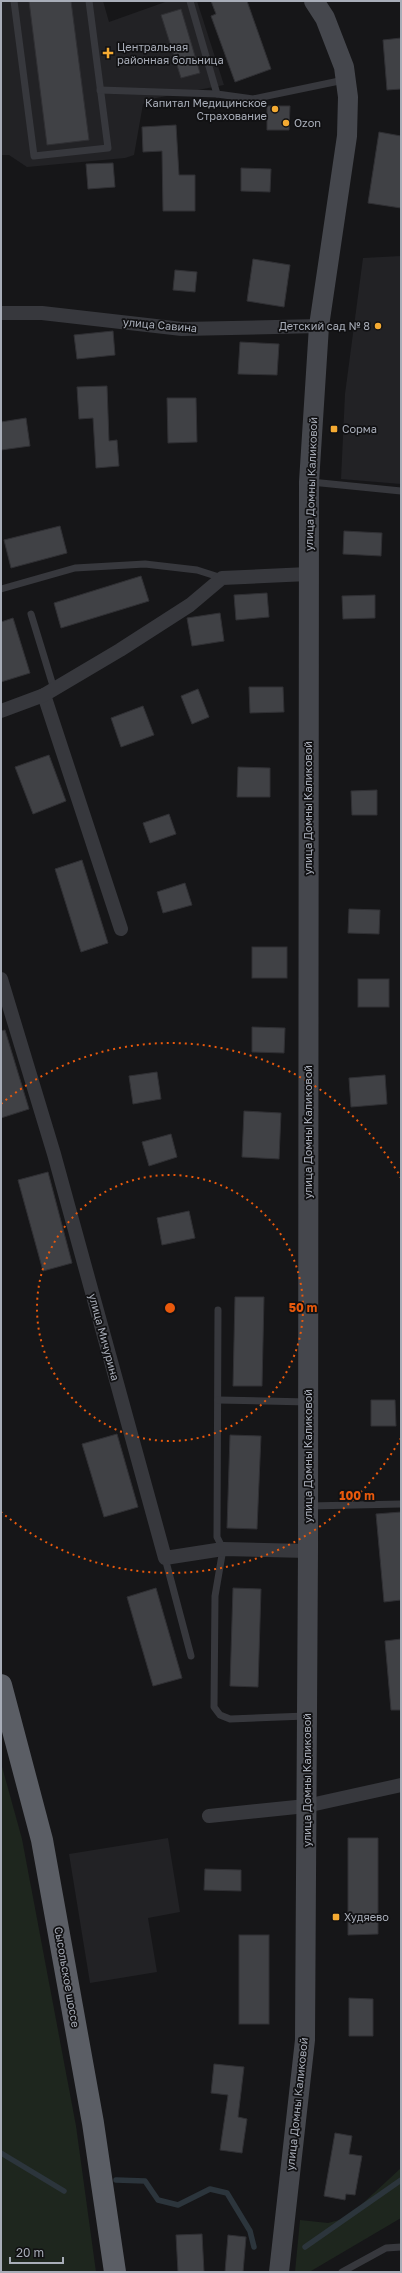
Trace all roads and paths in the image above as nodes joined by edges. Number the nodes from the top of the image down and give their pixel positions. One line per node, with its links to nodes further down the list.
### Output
1 (14, 1): 6 (lane)
2 (89, 1): 6 (lane)
3 (190, 1): 7 (lane)
4 (314, 1): 5 (main road, улица Домны Каликовой)
5 (346, 80): 7 (lane); 9 (main road, улица Домны Каликовой)
6 (100, 90): 7 (lane)
7 (217, 94)
8 (1, 313): 9 (street, улица Савина)
9 (319, 326): 10 (main road, улица Домны Каликовой)
10 (309, 482): 11 (lane); 12 (main road, улица Домны Каликовой)
11 (401, 491)
12 (308, 574): 13 (street); 22 (main road, улица Домны Каликовой)
13 (222, 578): 14 (lane); 16 (street)
14 (1, 589)
15 (31, 614): 16 (lane)
16 (49, 692): 17 (street); 18 (street)
17 (1, 711)
18 (121, 929)
19 (1, 979): 27 (street, улица Мичурина)
20 (218, 1310): 21 (lane)
21 (218, 1400): 22 (lane); 25 (lane)
22 (308, 1402): 24 (main road, улица Домны Каликовой)
23 (401, 1504): 24 (lane)
24 (308, 1506): 26 (main road, улица Домны Каликовой)
25 (223, 1549): 26 (street); 27 (street); 30 (lane)
26 (308, 1551): 30 (main road, улица Домны Каликовой)
27 (165, 1558): 28 (lane)
28 (191, 1656)
29 (1, 1686): 35 (highway, Сысольское шоссе)
30 (307, 1716): 32 (main road, улица Домны Каликовой)
31 (401, 1785): 32 (street)
32 (306, 1806): 33 (street); 36 (main road, улица Домны Каликовой)
33 (209, 1816)
34 (401, 2247): 37 (lane)
35 (114, 2272)
36 (279, 2272)
37 (342, 2272)

